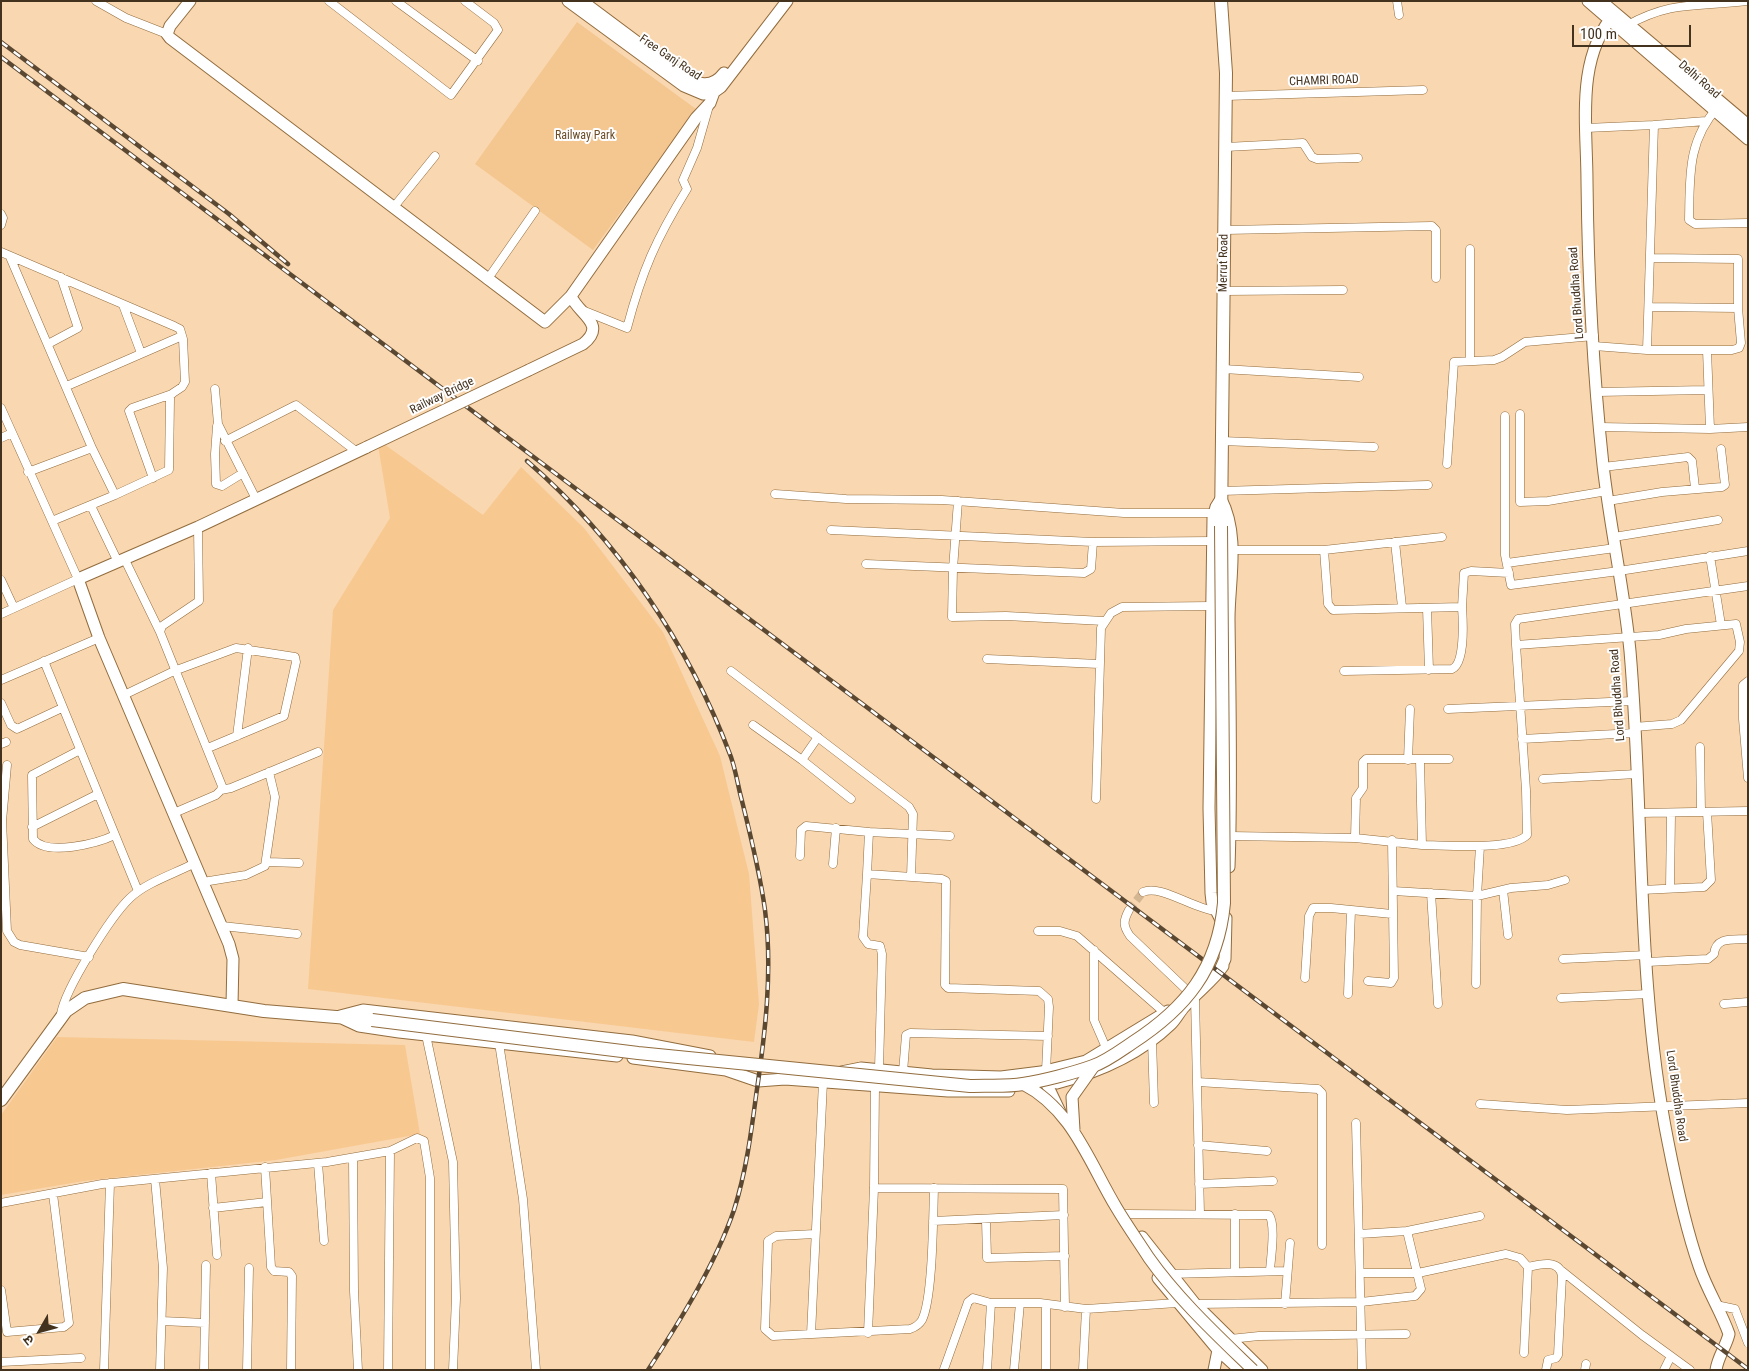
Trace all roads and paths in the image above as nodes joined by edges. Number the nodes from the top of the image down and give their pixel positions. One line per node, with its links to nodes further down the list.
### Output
1 (96, 1): 19 (street)
2 (180, 1): 19 (street)
3 (190, 1): 19 (street)
4 (329, 1): 20 (street)
5 (396, 1): 20 (street)
6 (465, 1): 20 (street)
7 (568, 1): 23 (street, Free Ganj Road)
8 (582, 1): 9 (street)
9 (778, 1)
10 (787, 1): 23 (street)
11 (1221, 1): 22 (main road, Merrut Road)
12 (1397, 1): 16 (street)
13 (1588, 1): 17 (street, Delhi Road)
14 (1601, 1): 17 (street, Delhi Road)
15 (1747, 1): 18 (street)
16 (1399, 15)
17 (1612, 17): 18 (street, Delhi Road); 28 (street, Lord Bhuddha Road)
18 (1624, 27): 24 (street, Delhi Road)
19 (168, 30): 33 (street)
20 (478, 61)
21 (1423, 90): 22 (street, CHAMRI ROAD)
22 (1226, 96): 30 (main road, Merrut Road)
23 (712, 98): 48 (street); 52 (street)
24 (1718, 107): 25 (street); 27 (street, Delhi Road); 29 (street, Delhi Road)
25 (1706, 121): 26 (street); 36 (street)
26 (1654, 125): 28 (street); 42 (street)
27 (1748, 125)
28 (1586, 128): 54 (street, Lord Bhuddha Road)
29 (1748, 139)
30 (1226, 147): 32 (street); 38 (main road, Merrut Road)
31 (435, 156): 33 (street)
32 (1358, 158)
33 (393, 208): 45 (street)
34 (534, 211): 45 (street)
35 (1, 214): 37 (street)
36 (1748, 223)
37 (1, 225)
38 (1225, 230): 44 (street); 47 (main road, Merrut Road)
39 (1470, 249): 59 (street)
40 (1, 252): 41 (street)
41 (10, 257): 43 (street); 55 (street)
42 (1652, 258): 50 (street); 51 (street)
43 (61, 277): 49 (street); 55 (street)
44 (1436, 278)
45 (487, 280): 48 (street)
46 (1343, 290): 47 (street)
47 (1224, 291): 60 (main road, Merrut Road)
48 (571, 296): 52 (street)
49 (123, 305): 53 (street); 58 (street)
50 (1650, 307): 51 (street); 56 (street)
51 (1738, 308): 57 (street)
52 (582, 310): 80 (street, Railway Bridge, bridge)
53 (182, 336): 58 (street); 66 (street)
54 (1594, 341): 56 (street); 59 (street); 65 (street, Lord Bhuddha Road)
55 (48, 344): 62 (street)
56 (1647, 350): 57 (street)
57 (1707, 350): 64 (street)
58 (141, 353): 62 (street)
59 (1470, 361): 82 (street)
60 (1223, 369): 61 (street); 77 (main road, Merrut Road)
61 (1359, 377)
62 (67, 386): 79 (street)
63 (215, 389): 70 (street)
64 (1707, 390): 65 (street); 73 (street)
65 (1597, 392): 71 (street, Lord Bhuddha Road)
66 (172, 394): 86 (street); 86 (street)
67 (1, 408): 74 (street)
68 (1520, 414): 93 (street)
69 (1504, 416): 96 (street)
70 (218, 424): 76 (street); 85 (street)
71 (1600, 427): 73 (street); 83 (street, Lord Bhuddha Road)
72 (1748, 428): 73 (street)
73 (1710, 429)
74 (12, 433): 75 (street); 84 (street)
75 (1, 438)
76 (225, 441): 80 (street); 85 (street)
77 (1222, 441): 78 (street); 91 (main road, Merrut Road)
78 (1374, 447)
79 (92, 448): 84 (street); 90 (street)
80 (362, 449): 94 (street, Railway Bridge)
81 (1721, 449): 88 (street)
82 (1447, 464)
83 (1603, 468): 88 (street); 92 (street, Lord Bhuddha Road)
84 (28, 472): 100 (street)
85 (243, 473): 94 (street)
86 (153, 478): 90 (street)
87 (1428, 485): 91 (street)
88 (1695, 488): 92 (street)
89 (775, 494): 95 (street)
90 (115, 495): 97 (street)
91 (1221, 495): 98 (street); 109 (street); 245 (main road, Merrut Road, bridge)
92 (1607, 496): 93 (street); 108 (street, Lord Bhuddha Road)
93 (1518, 497): 96 (street)
94 (256, 500): 101 (street, Railway Bridge)
95 (958, 501): 98 (street); 103 (street)
96 (1505, 501): 114 (street)
97 (91, 506): 100 (street); 113 (street)
98 (1214, 513): 105 (street)
99 (1718, 520): 108 (street)
100 (52, 521): 119 (street)
101 (198, 527): 113 (street, Railway Bridge); 132 (street)
102 (831, 530): 103 (street)
103 (955, 536): 106 (street); 116 (street)
104 (1442, 537): 107 (street)
105 (1213, 541): 106 (street); 124 (street)
106 (1093, 542): 116 (street)
107 (1395, 542): 110 (street); 125 (street)
108 (1615, 543): 114 (street); 117 (street, Lord Bhuddha Road)
109 (1231, 550): 110 (street); 188 (street)
110 (1324, 550): 125 (street)
111 (1748, 551): 112 (street)
112 (1710, 556): 117 (street); 122 (street)
113 (121, 561): 119 (street, Railway Bridge); 132 (street)
114 (1507, 563): 118 (street)
115 (866, 564): 116 (street)
116 (952, 569): 130 (street)
117 (1619, 571): 118 (street); 123 (street, Lord Bhuddha Road)
118 (1509, 573): 126 (street)
119 (78, 579): 127 (street); 134 (street)
120 (1, 580): 127 (street)
121 (1748, 586): 122 (street)
122 (1715, 591): 123 (street); 131 (street)
123 (1623, 604): 133 (street, Lord Bhuddha Road); 135 (street)
124 (1212, 606): 130 (street); 213 (street)
125 (1402, 607): 128 (street)
126 (1462, 607): 128 (street); 140 (street)
127 (14, 608): 129 (street)
128 (1427, 608): 140 (street)
129 (1, 614)
130 (1104, 621): 139 (street)
131 (1721, 625): 133 (street); 155 (street)
132 (160, 632): 141 (street)
133 (1628, 637): 135 (street); 147 (street, Lord Bhuddha Road)
134 (99, 638): 138 (street); 146 (street)
135 (1516, 645): 149 (street)
136 (248, 648): 141 (street); 156 (street); 156 (street)
137 (987, 659): 139 (street)
138 (44, 661): 144 (street); 150 (street)
139 (1099, 664): 176 (street)
140 (1429, 670): 143 (street)
141 (174, 671): 146 (street); 160 (street)
142 (730, 671): 157 (street)
143 (1344, 671)
144 (1, 680)
145 (1748, 681): 153 (street)
146 (124, 694): 179 (street)
147 (1633, 701): 149 (street); 155 (street, Lord Bhuddha Road)
148 (1, 703): 150 (street)
149 (1520, 706): 152 (street); 158 (street)
150 (62, 708): 161 (street)
151 (1410, 709): 165 (street)
152 (1448, 709)
153 (1746, 719): 167 (street)
154 (753, 725): 164 (street)
155 (1634, 730): 158 (street); 170 (street, Lord Bhuddha Road)
156 (237, 736): 160 (street)
157 (818, 737): 164 (street); 185 (street)
158 (1522, 739): 192 (street)
159 (1700, 747): 178 (street)
160 (208, 748): 173 (street)
161 (80, 750): 174 (street); 182 (street)
162 (318, 752): 169 (street)
163 (1449, 759): 166 (street)
164 (802, 760): 175 (street)
165 (1408, 760): 166 (street); 189 (street)
166 (1420, 760): 191 (street)
167 (1747, 760): 171 (street)
168 (7, 765): 194 (street)
169 (270, 772): 173 (street); 195 (street)
170 (1637, 774): 172 (street); 180 (street, Lord Bhuddha Road)
171 (1748, 778)
172 (1543, 779)
173 (222, 790): 179 (street)
174 (98, 794): 182 (street); 186 (street)
175 (851, 799)
176 (1096, 799)
177 (1748, 811): 178 (street)
178 (1704, 812): 181 (street); 203 (street)
179 (174, 813): 197 (street)
180 (1640, 813): 181 (street); 205 (street, Lord Bhuddha Road)
181 (1671, 814): 203 (street)
182 (32, 827): 186 (street)
183 (836, 828): 184 (street); 193 (street); 198 (street)
184 (869, 832): 185 (street); 199 (street)
185 (912, 834): 187 (street); 200 (street)
186 (115, 835): 206 (street)
187 (950, 836)
188 (1230, 836): 189 (street); 216 (street)
189 (1355, 838): 190 (street)
190 (1392, 840): 191 (street); 207 (street)
191 (1422, 845): 192 (street)
192 (1480, 846): 210 (street)
193 (800, 856)
194 (2, 857): 222 (street)
195 (267, 862): 196 (street); 202 (street)
196 (299, 863)
197 (194, 864): 202 (street); 206 (street)
198 (833, 864)
199 (867, 874): 200 (street); 246 (street)
200 (911, 877): 240 (street)
201 (1565, 880): 204 (street)
202 (203, 882): 215 (street)
203 (1670, 888): 205 (street)
204 (1503, 890): 210 (street); 219 (street)
205 (1642, 890): 223 (street, Lord Bhuddha Road)
206 (138, 891): 222 (street)
207 (1393, 891): 209 (street); 214 (street)
208 (1143, 892): 213 (street)
209 (1431, 893): 210 (street); 233 (street)
210 (1477, 896): 227 (street)
211 (1129, 910): 231 (street)
212 (1351, 910): 214 (street); 225 (street); 228 (street)
213 (1216, 911): 216 (street)
214 (1392, 914): 226 (street)
215 (222, 926): 218 (street); 235 (street)
216 (1225, 927): 231 (street)
217 (1038, 931): 221 (street)
218 (297, 934)
219 (1508, 935)
220 (1748, 939): 223 (street)
221 (1094, 950): 236 (street); 243 (street)
222 (89, 957): 238 (street)
223 (1647, 959): 224 (street); 229 (street, Lord Bhuddha Road)
224 (1563, 960)
225 (1305, 978)
226 (1368, 981)
227 (1476, 984)
228 (1348, 994)
229 (1649, 994): 230 (street); 260 (street, Lord Bhuddha Road)
230 (1561, 998)
231 (1190, 1001): 236 (street); 241 (street); 252 (street)
232 (1748, 1002): 234 (street)
233 (1438, 1004)
234 (1724, 1004)
235 (232, 1005): 237 (main road, Merrut Road); 238 (main road, Merrut Road)
236 (1165, 1013): 243 (street)
237 (338, 1017): 239 (street); 247 (street); 253 (main road, Merrut Road, bridge)
238 (61, 1019): 256 (main road, Merrut Road)
239 (426, 1035): 242 (street); 338 (street)
240 (1048, 1036): 248 (street); 249 (street)
241 (1152, 1040): 250 (street); 258 (street)
242 (499, 1043): 247 (street); 339 (street)
243 (1106, 1050): 244 (street)
244 (1066, 1066): 249 (street); 250 (street)
245 (1094, 1066): 253 (main road, Merrut Road, bridge); 262 (street, bridge)
246 (879, 1069): 248 (street); 251 (street)
247 (726, 1070): 251 (street)
248 (903, 1072): 249 (street)
249 (1043, 1072): 254 (street)
250 (1067, 1080): 254 (street); 280 (street)
251 (824, 1082): 255 (street); 288 (street)
252 (1197, 1082): 263 (street); 292 (street)
253 (1023, 1084): 262 (street, bridge)
254 (1047, 1085): 255 (street); 308 (street)
255 (875, 1086): 274 (street)
256 (1, 1100)
257 (1748, 1103): 260 (street)
258 (1154, 1104)
259 (1480, 1104): 260 (street)
260 (1662, 1107): 313 (street, Lord Bhuddha Road)
261 (1356, 1123): 289 (street)
262 (1074, 1130): 346 (street, bridge)
263 (1198, 1146): 265 (street); 273 (street)
264 (390, 1151): 266 (street); 336 (street); 337 (street)
265 (1268, 1151)
266 (353, 1158): 267 (street); 335 (street)
267 (318, 1163): 268 (street); 290 (street)
268 (265, 1167): 269 (street); 277 (street)
269 (211, 1173): 270 (street); 279 (street)
270 (155, 1179): 272 (street); 316 (street)
271 (1273, 1180): 273 (street)
272 (110, 1183): 276 (street); 330 (street)
273 (1199, 1184): 281 (street)
274 (874, 1188): 275 (street); 318 (street)
275 (934, 1188): 283 (street); 286 (street)
276 (53, 1194): 278 (street); 305 (street)
277 (267, 1202): 279 (street); 334 (street)
278 (1, 1203)
279 (214, 1208): 293 (street)
280 (1126, 1214): 281 (street); 304 (street)
281 (1200, 1214): 282 (street)
282 (1235, 1214): 298 (street); 300 (street)
283 (1064, 1216): 285 (street); 294 (street)
284 (1480, 1216): 287 (street)
285 (986, 1220): 286 (street); 294 (street)
286 (933, 1221): 318 (street)
287 (1407, 1231): 289 (street); 303 (street)
288 (815, 1234): 319 (street); 319 (street)
289 (1358, 1234): 302 (street)
290 (324, 1241)
291 (1290, 1243): 299 (street)
292 (1322, 1245)
293 (217, 1255)
294 (1064, 1256): 314 (street)
295 (206, 1265): 317 (street)
296 (1528, 1267): 301 (street); 303 (street); 325 (street)
297 (250, 1268): 333 (street)
298 (1270, 1270): 299 (street); 300 (street)
299 (1286, 1270): 312 (street)
300 (1235, 1271): 304 (street)
301 (1562, 1271): 326 (street); 349 (street)
302 (1360, 1273): 303 (street); 306 (street)
303 (1418, 1273): 306 (street)
304 (1169, 1274): 311 (street)
305 (1, 1290)
306 (1361, 1302): 312 (street); 321 (street)
307 (1020, 1303): 309 (street); 310 (street); 341 (street)
308 (1177, 1303): 315 (street); 324 (street)
309 (991, 1304): 329 (street); 340 (street)
310 (1046, 1304): 314 (street); 342 (street)
311 (1195, 1304): 312 (street); 322 (street)
312 (1284, 1304)
313 (1716, 1305): 323 (street); 352 (street, Lord Bhuddha Road)
314 (1065, 1308): 315 (street)
315 (1086, 1309): 343 (street)
316 (162, 1321): 317 (street); 331 (street)
317 (205, 1323): 332 (street)
318 (868, 1333): 319 (street)
319 (811, 1334)
320 (1406, 1334): 321 (street)
321 (1361, 1336): 322 (street); 348 (street)
322 (1230, 1340): 347 (street)
323 (1748, 1343)
324 (1218, 1350): 344 (street); 345 (street)
325 (1524, 1353)
326 (1670, 1356): 350 (street); 351 (street)
327 (81, 1358): 328 (street)
328 (1, 1362)
329 (944, 1369)
330 (104, 1370)
331 (160, 1370)
332 (204, 1370)
333 (247, 1370)
334 (292, 1370)
335 (358, 1370)
336 (388, 1370)
337 (430, 1370)
338 (453, 1370)
339 (536, 1370)
340 (987, 1370)
341 (1014, 1370)
342 (1046, 1370)
343 (1082, 1370)
344 (1214, 1370)
345 (1240, 1370)
346 (1253, 1370)
347 (1262, 1370)
348 (1362, 1370)
349 (1546, 1370)
350 (1664, 1370)
351 (1690, 1370)
352 (1716, 1370)

